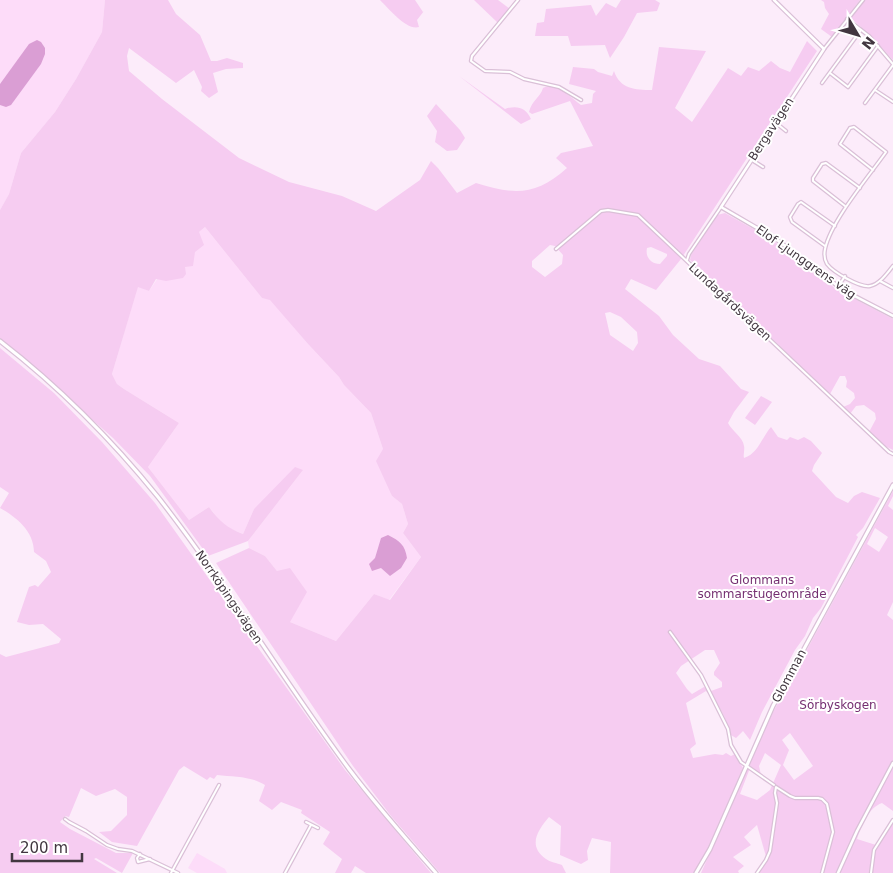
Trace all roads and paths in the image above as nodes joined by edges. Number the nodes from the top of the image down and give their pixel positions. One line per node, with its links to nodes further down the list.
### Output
1 (518, 0): 12 (street)
2 (774, 0): 7 (street)
3 (863, 0): 4 (street, Bergavägen)
4 (847, 19): 5 (street); 7 (street, Bergavägen)
5 (862, 30): 6 (street); 9 (street)
6 (878, 46): 8 (street); 9 (street)
7 (824, 49): 15 (street, Bergavägen)
8 (893, 64): 11 (street)
9 (830, 73): 10 (street)
10 (822, 83)
11 (875, 90): 13 (street); 14 (street)
12 (580, 100)
13 (893, 102)
14 (865, 103)
15 (775, 123): 16 (street); 17 (street, Bergavägen)
16 (786, 131)
17 (752, 159): 18 (street); 21 (street, Bergavägen)
18 (763, 167)
19 (873, 170): 19 (street); 20 (street)
20 (860, 188): 22 (street); 22 (street)
21 (721, 207): 28 (street, Bergavägen); 32 (street, Elof Ljunggrens väg)
22 (846, 207): 25 (street)
23 (785, 219): 24 (street)
24 (790, 219): 25 (street); 26 (street)
25 (835, 226): 26 (street)
26 (825, 246): 30 (street)
27 (556, 249): 28 (street, Lundagårdsvägen)
28 (688, 262): 36 (street, Lundagårdsvägen)
29 (893, 266): 31 (street)
30 (845, 276): 31 (street); 32 (street)
31 (880, 281): 33 (street)
32 (838, 287): 34 (street, Elof Ljunggrens väg)
33 (893, 288)
34 (893, 316)
35 (0, 341): 54 (main road, Norrköpingsvägen)
36 (893, 454)
37 (893, 485): 40 (main road, Glomman)
38 (670, 632): 40 (street)
39 (893, 763): 58 (street)
40 (746, 766): 42 (street); 55 (main road, Glomman)
41 (219, 785): 50 (street)
42 (775, 786): 56 (street); 57 (street)
43 (65, 819): 48 (street)
44 (893, 820): 59 (street)
45 (306, 822): 46 (street)
46 (312, 825): 47 (street); 53 (street)
47 (318, 828)
48 (140, 854): 49 (street); 49 (street)
49 (150, 859): 50 (street)
50 (172, 870): 51 (street); 52 (street)
51 (171, 873)
52 (178, 873)
53 (285, 873)
54 (436, 873)
55 (696, 873)
56 (757, 873)
57 (822, 873)
58 (838, 873)
59 (871, 873)

